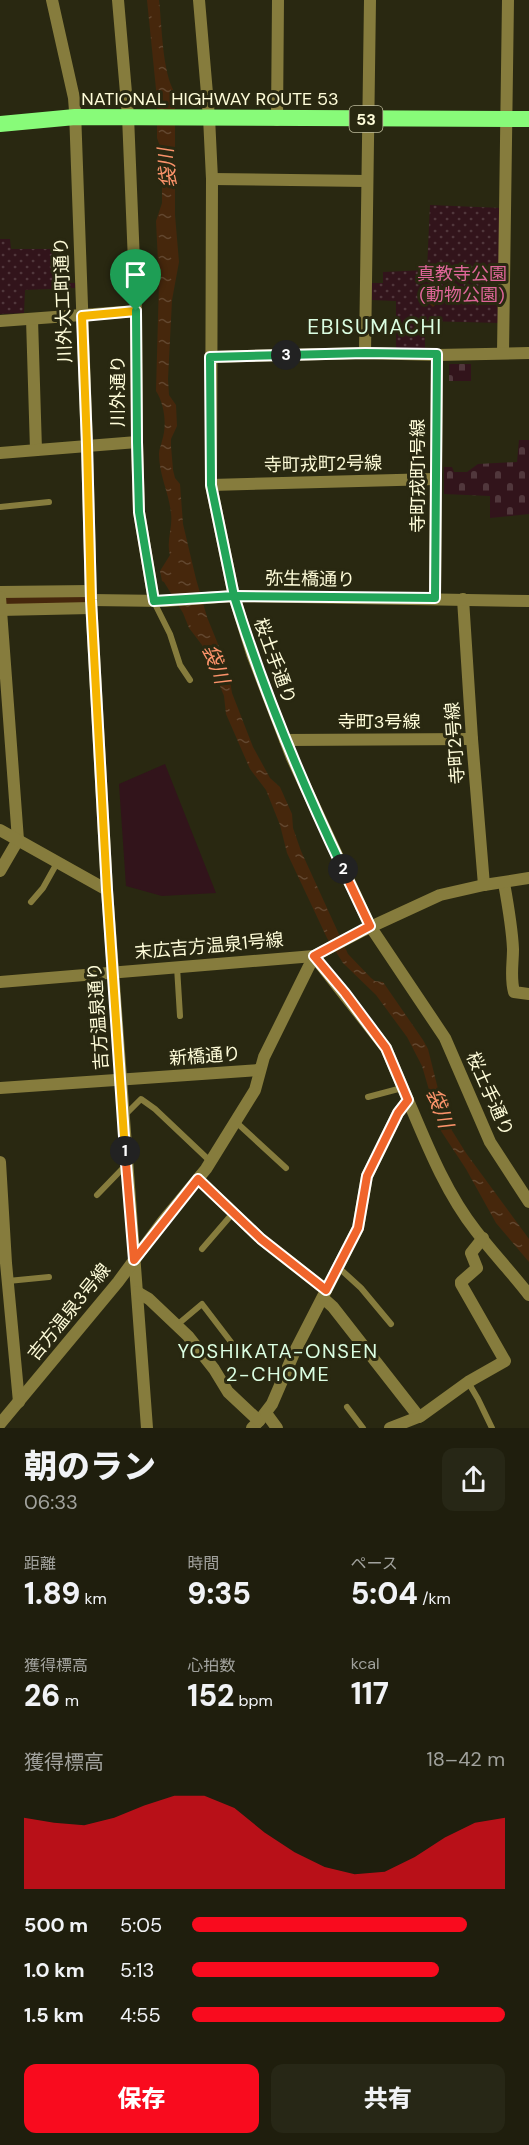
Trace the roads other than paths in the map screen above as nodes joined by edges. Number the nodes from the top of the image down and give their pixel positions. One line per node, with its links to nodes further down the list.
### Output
1 (52, 0): 7 (street, 川外大工町通り)
2 (118, 0): 8 (street, 川外通り)
3 (199, 0): 9 (street, 桜土手通り)
4 (278, 0): 13 (street)
5 (370, 0): 10 (street)
6 (508, 0): 11 (street)
7 (75, 117): 8 (highway, NATIONAL HIGHWAY ROUTE 53 / 53); 14 (highway, NATIONAL HIGHWAY ROUTE 53 / 53); 18 (street, 川外大工町通り)
8 (132, 117): 9 (highway, NATIONAL HIGHWAY ROUTE 53 / 53); 17 (street, 川外通り)
9 (206, 117): 13 (highway, NATIONAL HIGHWAY ROUTE 53 / 53); 15 (street, 桜土手通り)
10 (368, 119): 11 (highway, NATIONAL HIGHWAY ROUTE 53 / 53); 13 (highway, NATIONAL HIGHWAY ROUTE 53 / 53); 16 (street)
11 (505, 119): 12 (highway, NATIONAL HIGHWAY ROUTE 53 / 53); 21 (street)
12 (529, 119)
13 (277, 120)
14 (0, 124)
15 (212, 179): 16 (street); 25 (street, 桜土手通り)
16 (366, 181): 22 (street)
17 (136, 311): 18 (street); 26 (street, 川外通り)
18 (82, 316): 19 (street); 27 (street, 川外大工町通り)
19 (32, 319): 20 (street); 28 (street)
20 (0, 321)
21 (503, 352): 23 (street); 24 (street)
22 (365, 353): 24 (street); 25 (street)
23 (529, 353)
24 (437, 354): 30 (street, 寺町戎町1号線)
25 (210, 357): 31 (street, 桜土手通り)
26 (137, 442): 27 (street); 40 (street, 川外通り)
27 (87, 445): 28 (street); 39 (street, 川外大工町通り)
28 (36, 450): 29 (street)
29 (0, 453)
30 (435, 479): 31 (street, 寺町戎町2号線); 37 (street, 寺町戎町1号線)
31 (211, 485): 35 (street, 桜土手通り)
32 (50, 502): 33 (lane)
33 (0, 507)
34 (0, 592): 39 (street, 弥生橋通り)
35 (229, 596): 37 (street, 弥生橋通り); 40 (street, 弥生橋通り); 44 (street, 桜土手通り)
36 (0, 597): 42 (street)
37 (435, 598): 38 (street, 弥生橋通り)
38 (463, 599): 41 (street, 弥生橋通り); 45 (street, 寺町2号線)
39 (91, 600): 40 (street, 弥生橋通り); 42 (street, 弥生橋通り); 53 (street, 吉方温泉通り)
40 (159, 601): 43 (lane)
41 (529, 601)
42 (1, 610): 47 (street)
43 (190, 680)
44 (285, 740): 45 (street, 寺町3号線); 55 (street, 桜土手通り)
45 (472, 740): 52 (street, 寺町2号線)
46 (0, 830): 47 (street)
47 (18, 840): 48 (street); 49 (street)
48 (57, 862): 53 (street); 54 (lane)
49 (0, 871)
50 (529, 878): 51 (street)
51 (504, 883): 52 (street); 60 (street)
52 (484, 885): 55 (street)
53 (107, 890): 58 (street, 吉方温泉通り)
54 (31, 902)
55 (367, 928): 56 (street); 76 (street, 桜土手通り)
56 (317, 955): 57 (street, 末広吉方温泉1号線); 62 (street, 新橋通り); 64 (street)
57 (177, 967): 58 (street, 末広吉方温泉1号線); 61 (lane)
58 (113, 973): 59 (street, 末広吉方温泉1号線); 63 (street, 吉方温泉通り)
59 (0, 982)
60 (529, 994)
61 (180, 1017)
62 (259, 1070): 63 (street, 新橋通り); 69 (street, 吉方温泉3号線)
63 (120, 1079): 65 (street, 新橋通り); 68 (street, 吉方温泉通り)
64 (403, 1087): 66 (lane); 67 (street)
65 (0, 1088)
66 (368, 1097)
67 (408, 1100): 78 (street); 82 (street)
68 (123, 1118): 71 (lane); 72 (street, 吉方温泉通り)
69 (235, 1121): 71 (street, 吉方温泉3号線); 73 (lane)
70 (0, 1162): 81 (street)
71 (211, 1162): 74 (street, 吉方温泉3号線)
72 (126, 1165): 75 (lane); 80 (street, 吉方温泉通り)
73 (286, 1168)
74 (198, 1179): 77 (street); 80 (street, 吉方温泉3号線)
75 (97, 1195)
76 (529, 1202)
77 (234, 1212): 79 (lane); 86 (street)
78 (483, 1238): 87 (street); 91 (street)
79 (202, 1249)
80 (134, 1260): 85 (street, 吉方温泉通り); 92 (street, 吉方温泉3号線)
81 (3, 1263): 84 (street)
82 (338, 1268): 86 (street); 88 (lane)
83 (50, 1277): 84 (lane)
84 (8, 1281): 92 (street)
85 (137, 1292): 89 (street); 97 (street, 吉方温泉通り)
86 (325, 1294): 94 (street); 95 (street)
87 (529, 1295)
88 (391, 1324)
89 (177, 1325): 90 (lane); 95 (street)
90 (231, 1342)
91 (468, 1382): 94 (street); 101 (lane)
92 (19, 1402): 96 (street, 吉方温泉3号線)
93 (347, 1407): 99 (lane)
94 (419, 1417): 100 (street)
95 (259, 1421): 98 (street)
96 (0, 1424)
97 (147, 1428)
98 (277, 1428)
99 (363, 1428)
100 (390, 1428)
101 (492, 1428)

